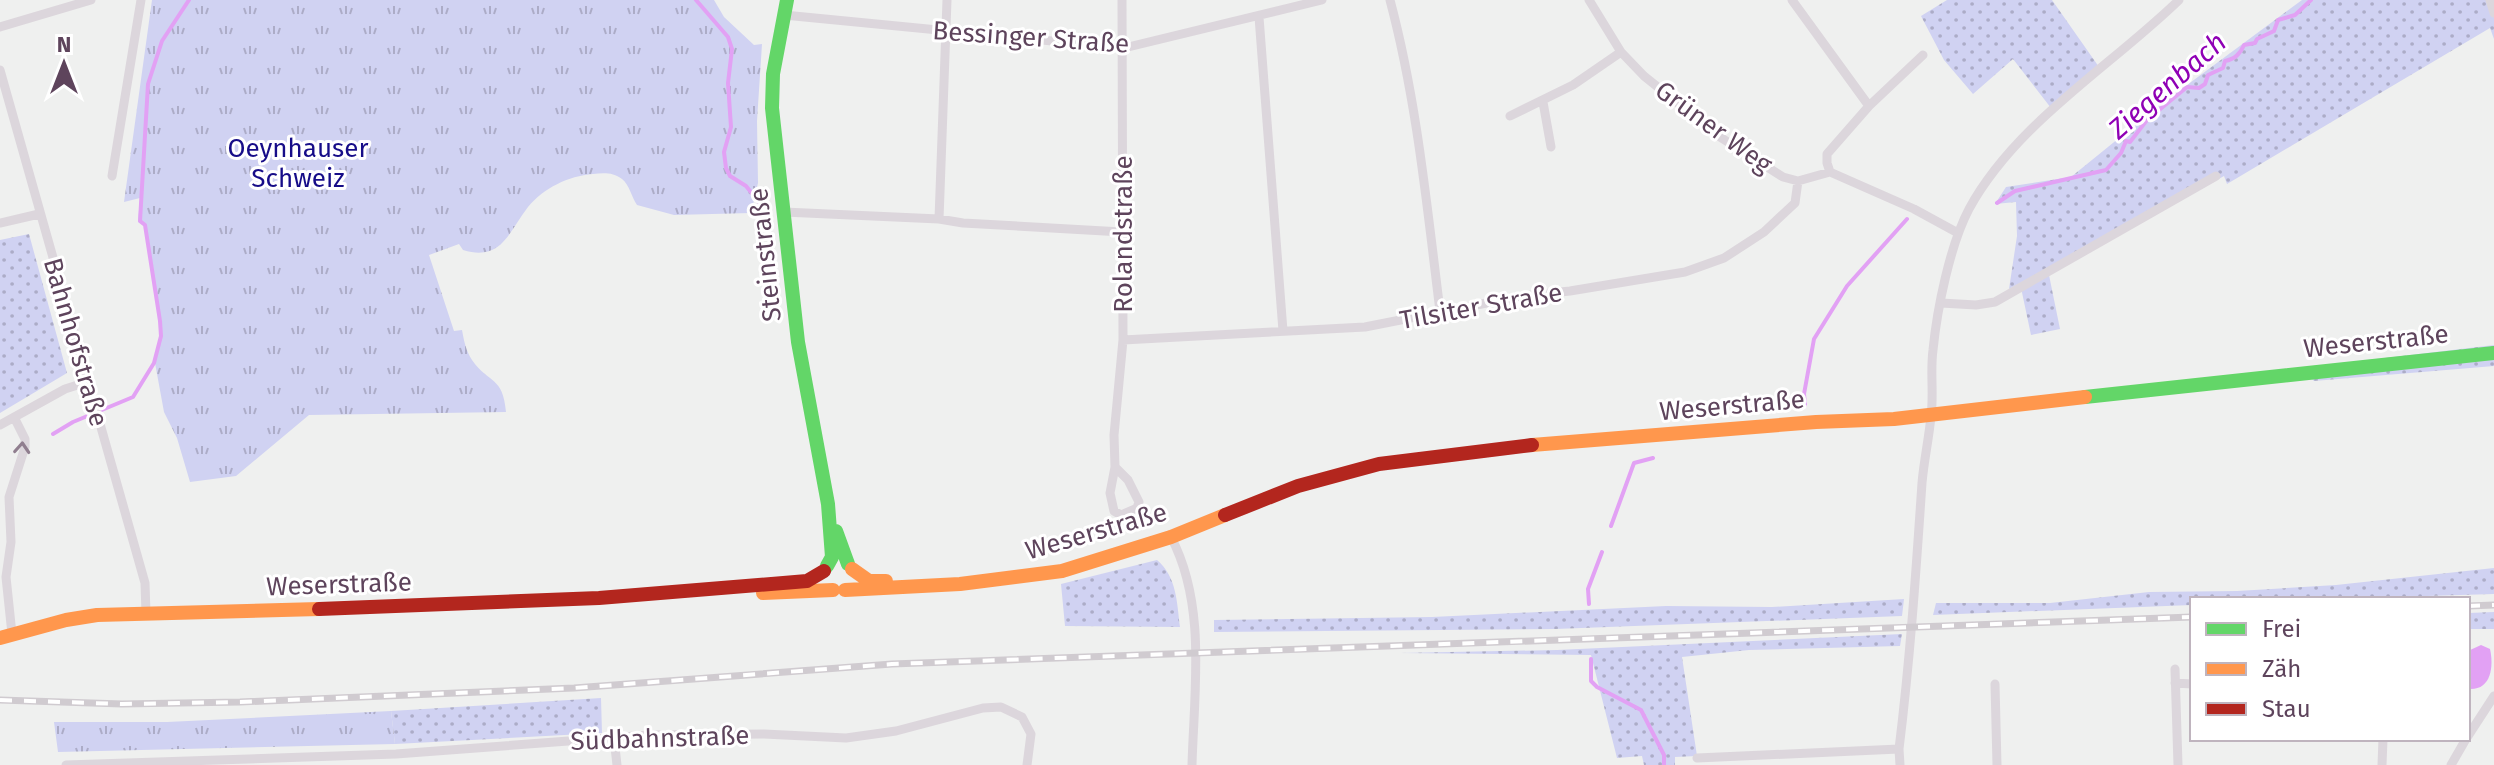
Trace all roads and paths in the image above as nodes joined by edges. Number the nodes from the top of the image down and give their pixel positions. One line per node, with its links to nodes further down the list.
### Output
1 (91, 0): 15 (street)
2 (141, 0): 26 (street)
3 (787, 0): 13 (street, Steinstraße)
4 (947, 0): 16 (street)
5 (1122, 0): 17 (street, Rolandstraße)
6 (1322, 0): 14 (street, Bessinger Straße)
7 (1390, 0): 36 (street)
8 (1589, 0): 18 (street, Grüner Weg)
9 (1792, 0): 22 (street)
10 (2179, 0): 34 (street)
11 (2490, 0): 12 (street)
12 (2494, 13)
13 (784, 15): 16 (street, Bessinger Straße); 29 (street, Steinstraße)
14 (1259, 17): 17 (street, Bessinger Straße); 37 (street)
15 (0, 27)
16 (947, 33): 17 (street, Bessinger Straße); 31 (street)
17 (1124, 48): 33 (street, Rolandstraße)
18 (1621, 52): 21 (street); 28 (street, Grüner Weg)
19 (1923, 55): 22 (street)
20 (0, 70): 30 (street, Bahnhofstraße)
21 (1543, 102): 23 (street); 24 (street)
22 (1869, 106): 25 (street)
23 (1510, 116)
24 (1551, 147)
25 (1830, 172): 28 (street, Grüner Weg); 34 (street)
26 (112, 176)
27 (2216, 176): 35 (street)
28 (1798, 181): 36 (street, Tilsiter Straße)
29 (784, 212): 31 (street); 45 (street, Steinstraße)
30 (39, 214): 32 (street); 40 (street, Bahnhofstraße)
31 (939, 219): 33 (street)
32 (0, 223)
33 (1122, 232): 38 (street, Rolandstraße)
34 (1958, 233): 35 (street)
35 (1941, 303): 41 (street)
36 (1440, 311): 37 (street, Tilsiter Straße)
37 (1283, 331): 38 (street, Tilsiter Straße)
38 (1123, 340): 44 (street, Rolandstraße)
39 (2494, 353): 41 (street, Weserstraße)
40 (87, 382): 42 (street); 52 (street, Bahnhofstraße)
41 (1932, 415): 46 (street, Weserstraße); 63 (street)
42 (14, 417): 43 (street); 53 (street, one-way to 42)
43 (0, 425)
44 (1115, 467): 44 (street, Rolandstraße)
45 (828, 504): 47 (street, Steinstraße); 48 (street, Steinstraße)
46 (1171, 537): 49 (street, Weserstraße); 70 (street)
47 (850, 567): 48 (street); 49 (street, Weserstraße); 50 (street)
48 (825, 568): 50 (street); 51 (street, Weserstraße)
49 (990, 581): 50 (street, Weserstraße)
50 (839, 590): 51 (street, Weserstraße)
51 (683, 593): 52 (street, Weserstraße)
52 (146, 614): 53 (street, Weserstraße)
53 (6, 636)
54 (2175, 669): 55 (street)
55 (2175, 683): 57 (street); 73 (street)
56 (1995, 684): 72 (street)
57 (2190, 684)
58 (2494, 696): 59 (street)
59 (2470, 732)
60 (614, 738): 65 (street, Südbahnstraße); 68 (street); 69 (street, Südbahnstraße)
61 (2383, 741): 74 (street)
62 (2465, 741): 75 (street)
63 (1899, 749): 66 (street); 71 (street)
64 (1697, 758): 66 (street)
65 (397, 760): 67 (street, Südbahnstraße)
66 (1752, 761)
67 (66, 765)
68 (617, 765)
69 (1027, 765)
70 (1192, 765)
71 (1900, 765)
72 (1997, 765)
73 (2178, 765)
74 (2382, 765)
75 (2451, 765)

